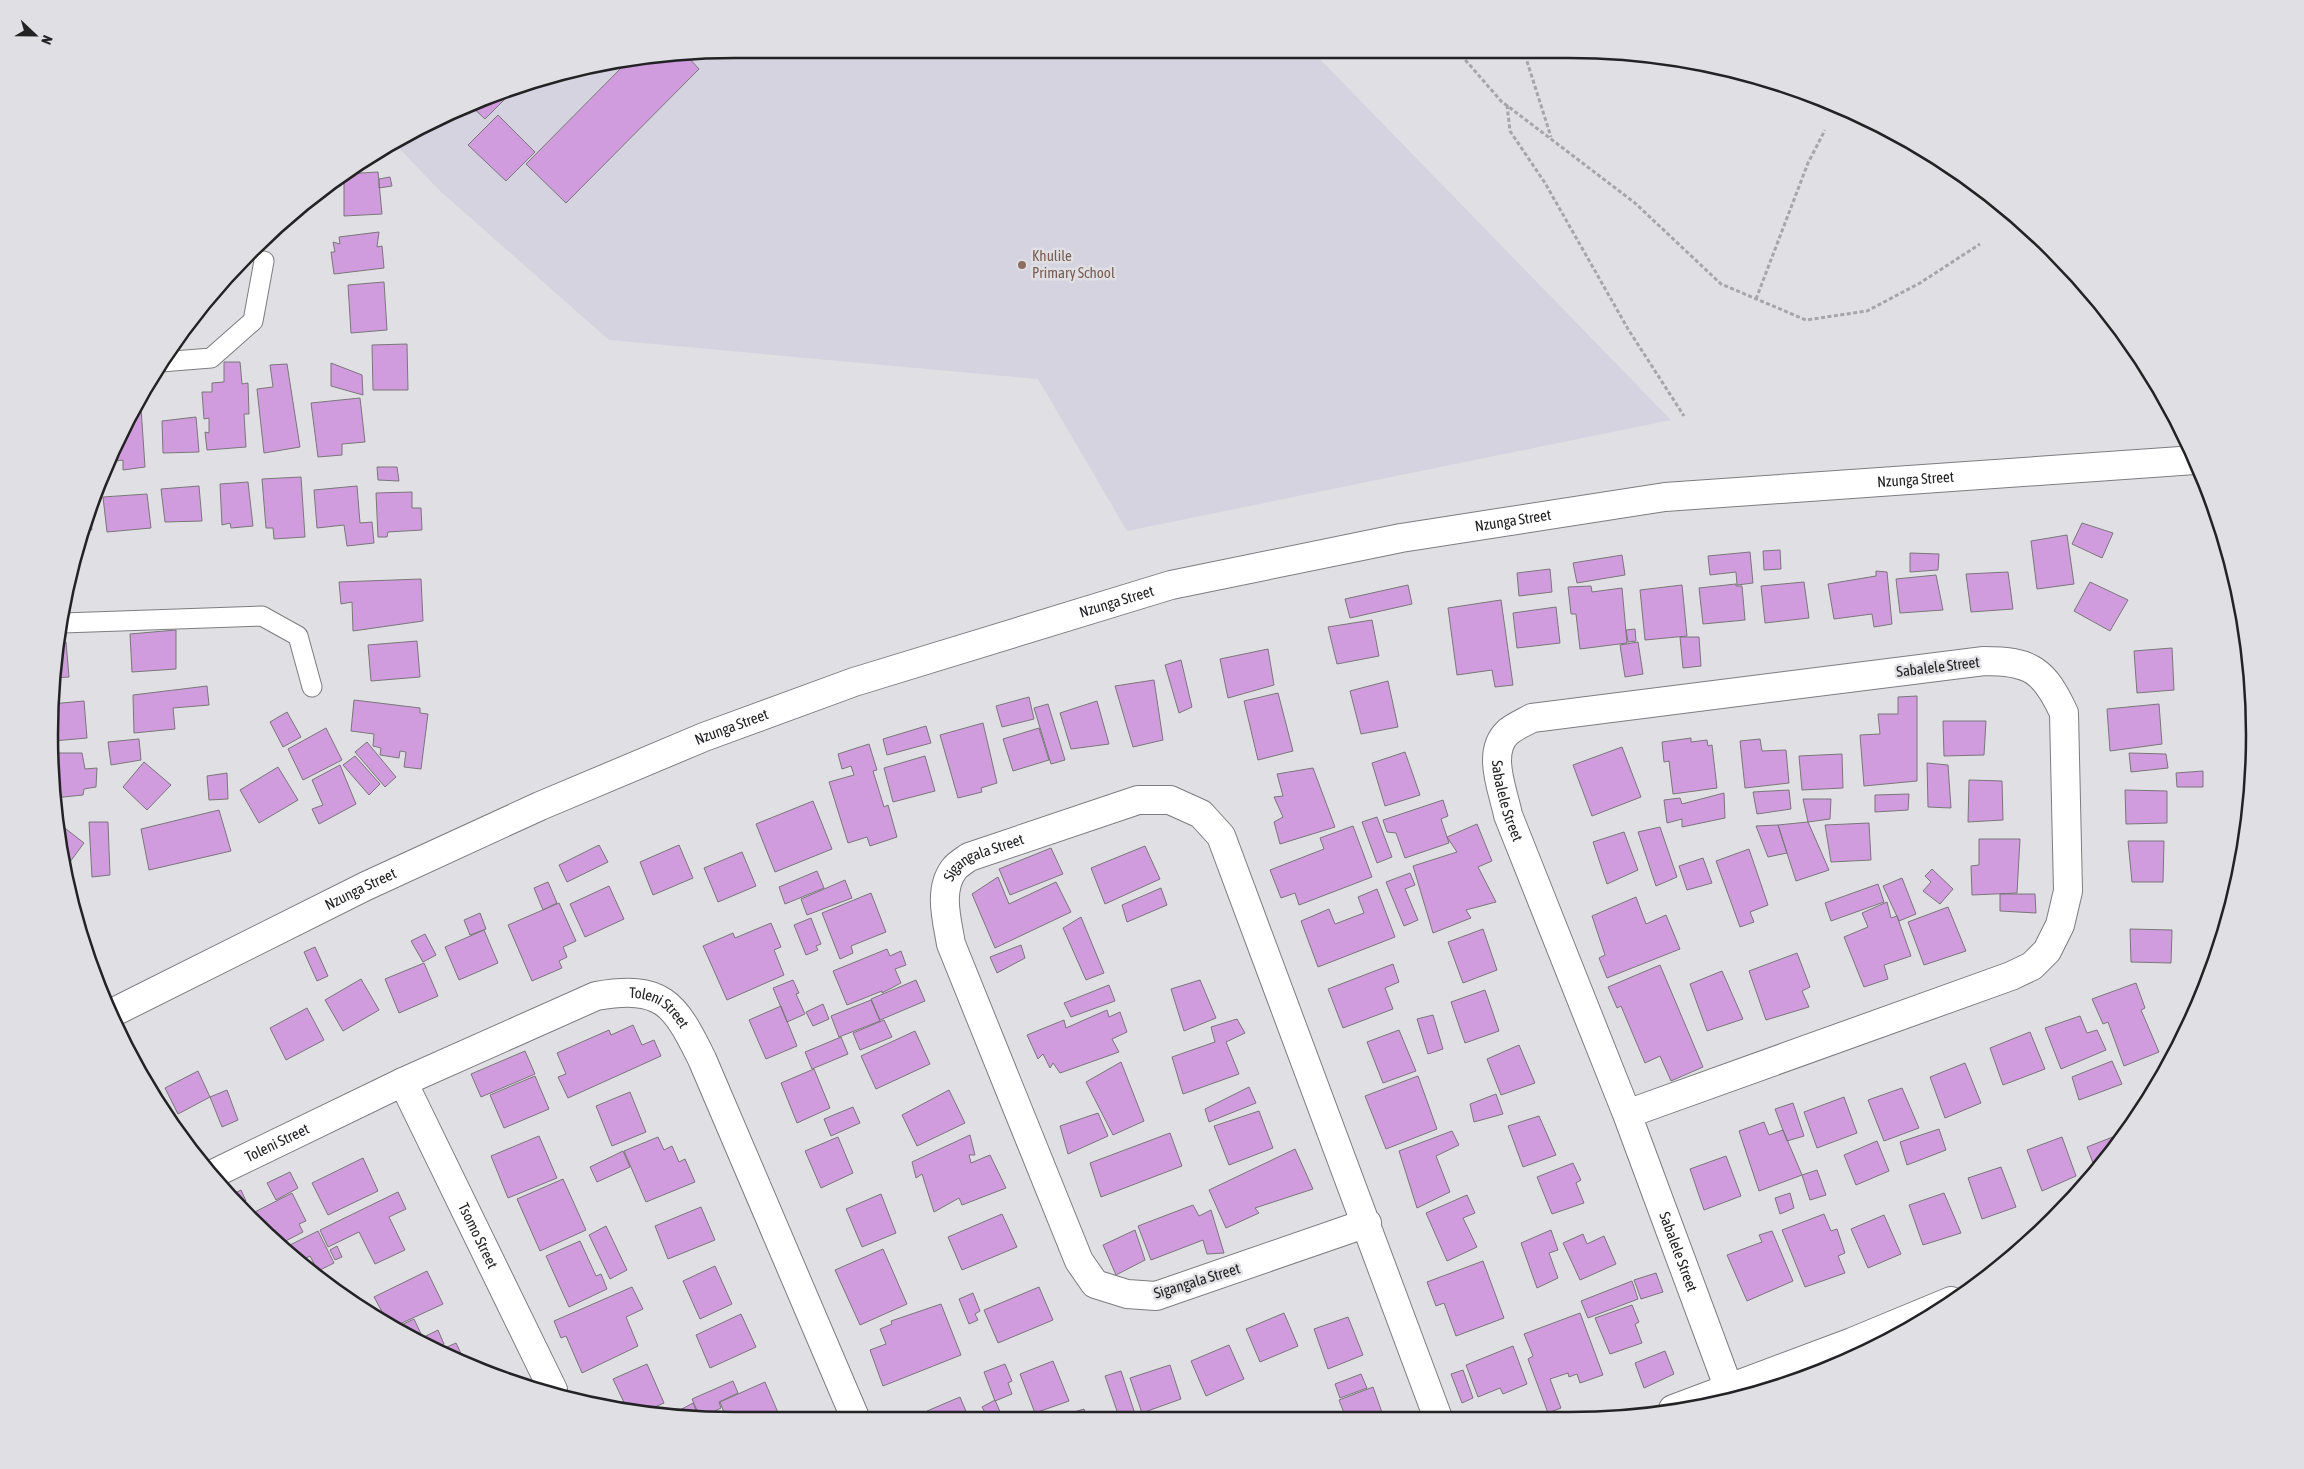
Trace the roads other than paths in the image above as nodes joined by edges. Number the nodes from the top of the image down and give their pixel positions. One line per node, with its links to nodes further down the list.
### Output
1 (264, 260): 2 (lane)
2 (170, 361)
3 (2188, 460): 6 (street, Nzunga Street)
4 (67, 623): 5 (lane)
5 (312, 687)
6 (117, 1011)
7 (403, 1082): 9 (street, Toleni Street); 12 (street, Tsomo Street); 15 (street, Toleni Street)
8 (1627, 1114): 8 (street, Sabalele Street); 13 (street, Sabalele Street)
9 (218, 1172)
10 (1367, 1223): 10 (street, Sigangala Street); 16 (street, Sigangala Street)
11 (1918, 1315): 13 (street)
12 (551, 1386)
13 (1729, 1389): 14 (street)
14 (1707, 1397)
15 (853, 1412)
16 (1436, 1412)

